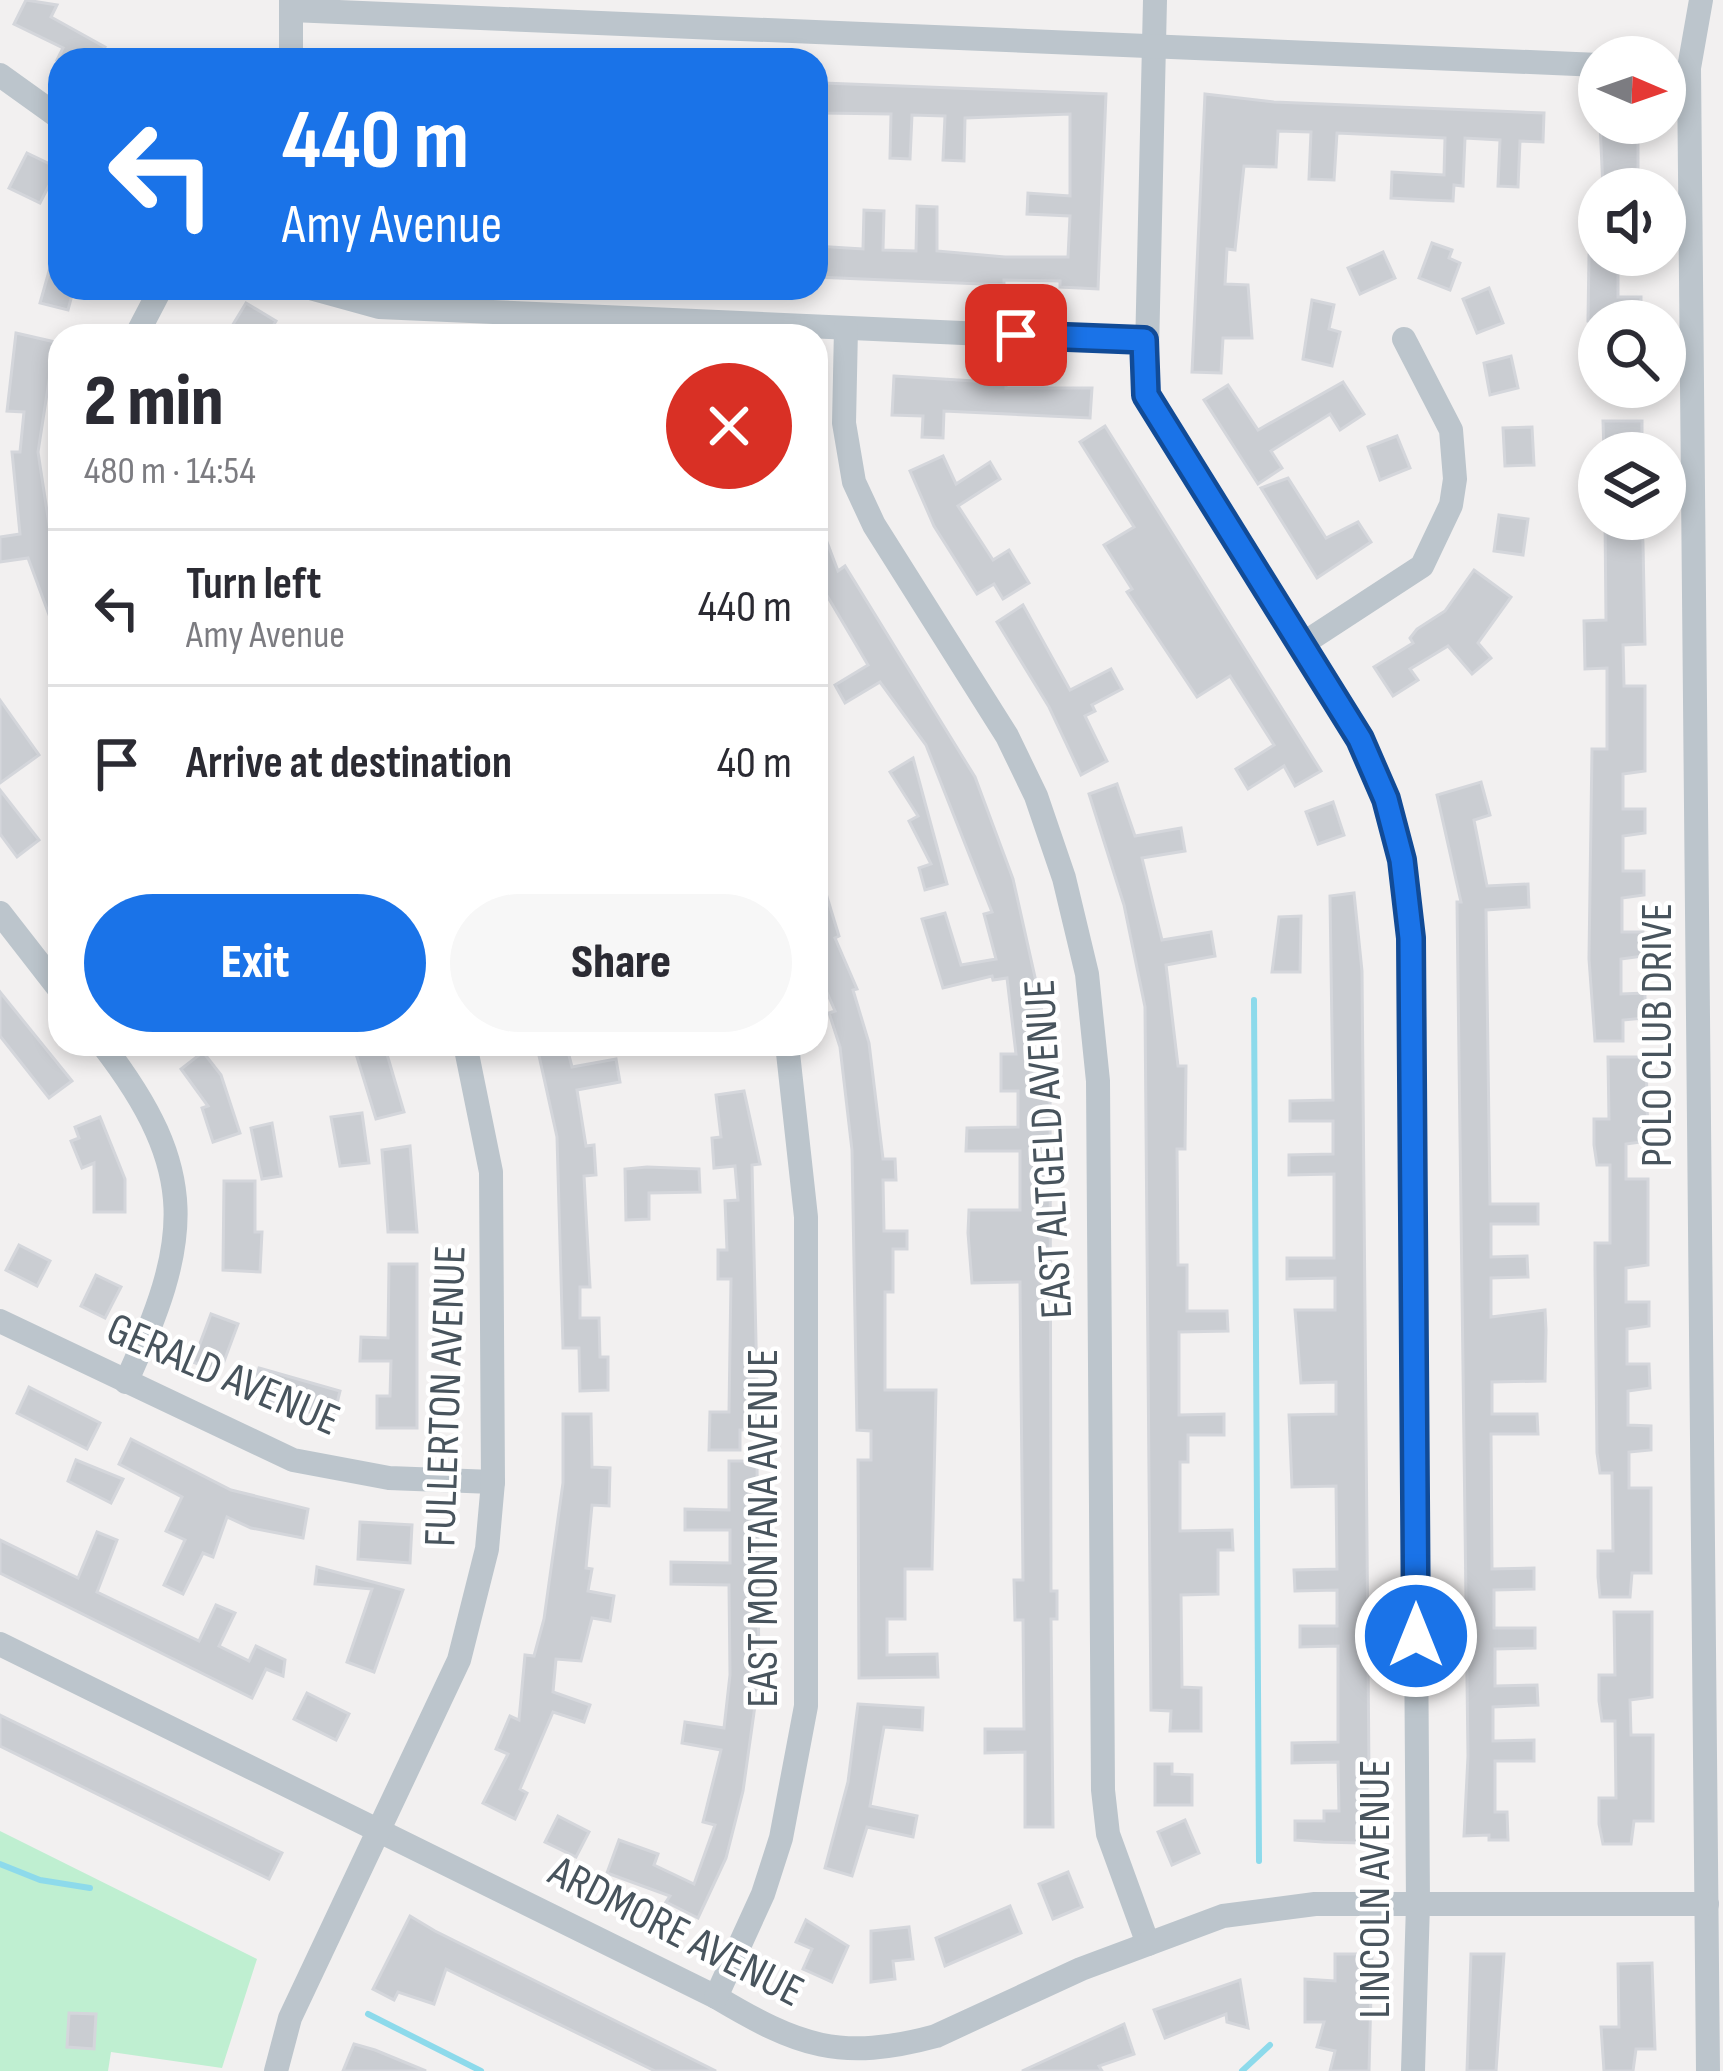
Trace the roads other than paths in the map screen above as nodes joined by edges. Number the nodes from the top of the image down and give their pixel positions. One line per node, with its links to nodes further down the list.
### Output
1 (1155, 0): 6 (street, LINCOLN AVENUE)
2 (291, 5): 6 (street); 7 (street)
3 (1700, 8): 4 (street); 5 (street, POLO CLUB DRIVE)
4 (1723, 31)
5 (1686, 45)
6 (1155, 47): 8 (street); 17 (street, LINCOLN AVENUE)
7 (291, 48)
8 (1578, 64)
9 (0, 75): 10 (street)
10 (48, 109)
11 (1678, 144): 30 (street, POLO CLUB DRIVE)
12 (354, 300): 13 (street)
13 (542, 324)
14 (828, 328): 15 (street)
15 (846, 328): 17 (street); 31 (street, EAST ALTGELD AVENUE)
16 (1404, 339): 18 (street)
17 (1144, 340): 18 (street, LINCOLN AVENUE)
18 (1301, 645): 29 (street, LINCOLN AVENUE)
19 (0, 914): 20 (street)
20 (48, 975)
21 (110, 1056): 25 (street)
22 (467, 1056): 26 (street, FULLERTON AVENUE)
23 (789, 1056): 32 (street, EAST MONTANA AVENUE)
24 (0, 1321): 25 (street, GERALD AVENUE)
25 (126, 1382): 26 (street, GERALD AVENUE)
26 (493, 1482): 28 (street, FULLERTON AVENUE)
27 (0, 1644): 28 (street, ARDMORE AVENUE)
28 (375, 1829): 32 (street, ARDMORE AVENUE); 34 (street, FULLERTON AVENUE)
29 (1418, 1904): 30 (street, ARDMORE AVENUE); 31 (street, ARDMORE AVENUE); 33 (street, LINCOLN AVENUE)
30 (1707, 1904): 35 (street, POLO CLUB DRIVE)
31 (1148, 1944): 32 (street, ARDMORE AVENUE)
32 (716, 1997)
33 (1415, 2060)
34 (276, 2071)
35 (1708, 2071)

